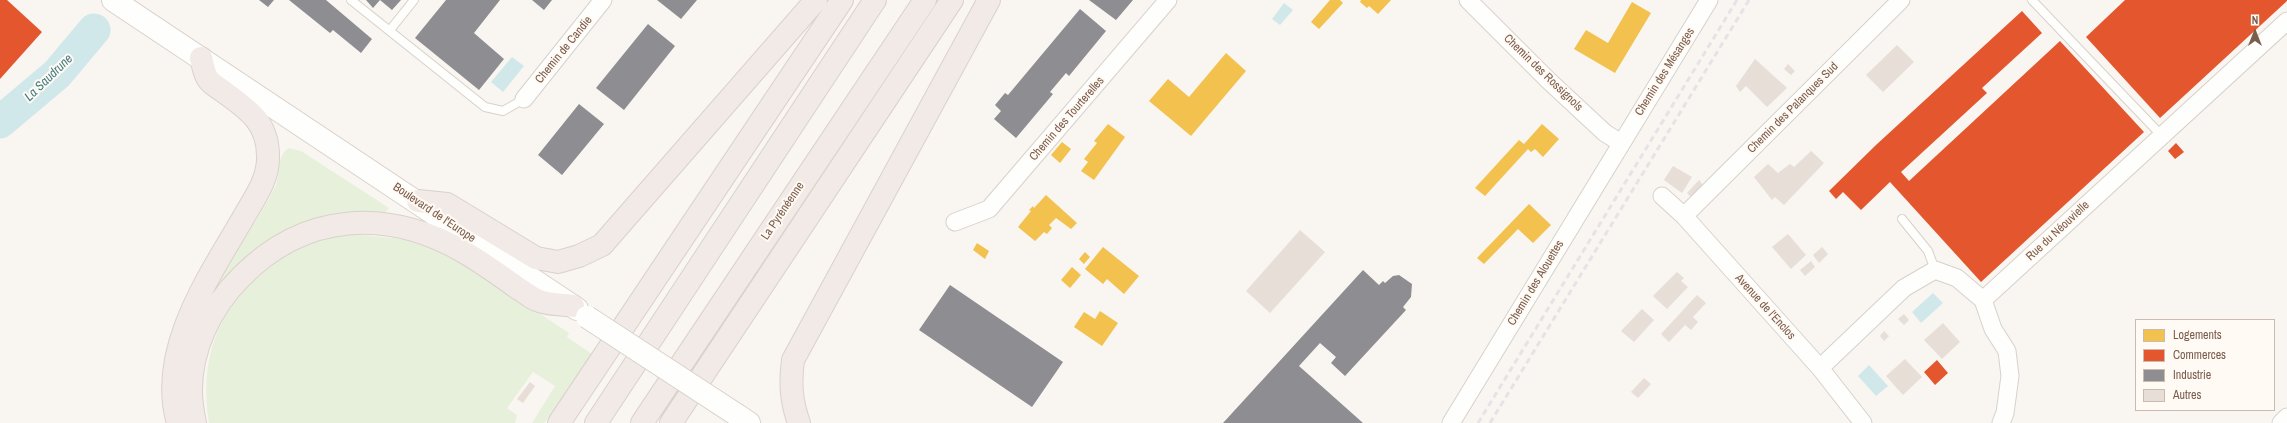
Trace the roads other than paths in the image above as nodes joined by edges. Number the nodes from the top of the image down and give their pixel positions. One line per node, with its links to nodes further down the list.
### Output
1 (351, 0): 17 (lane)
2 (414, 0): 17 (lane)
3 (603, 0): 19 (street, Chemin de Candie)
4 (816, 0): 23 (highway)
5 (842, 0): 36 (highway)
6 (875, 0): 37 (highway)
7 (925, 0): 38 (highway, La Pyrénéenne)
8 (952, 0): 39 (highway)
9 (989, 0): 40 (highway)
10 (1168, 0): 26 (street, Chemin des Tourterelles)
11 (1468, 0): 21 (street, Chemin des Rossignols)
12 (1709, 0): 21 (street, Chemin des Mésanges)
13 (1901, 0): 24 (street, Chemin des Palanques Sud)
14 (2032, 0): 20 (lane)
15 (116, 2): 18 (street, Boulevard de l'Europe)
16 (2287, 21): 20 (street, Rue du Néouvielle)
17 (390, 30): 19 (lane)
18 (201, 58): 23 (street, Boulevard de l'Europe); 34 (highway)
19 (524, 99)
20 (2162, 136): 28 (street, Rue du Néouvielle)
21 (1620, 143): 41 (street, Chemin des Alouettes)
22 (1662, 196): 24 (street, Avenue de l'Enclos)
23 (418, 202): 29 (street, Boulevard de l'Europe)
24 (1684, 216): 30 (street, Avenue de l'Enclos)
25 (1902, 219): 27 (lane)
26 (955, 222)
27 (1936, 270): 28 (street); 30 (street)
28 (1983, 300): 42 (street)
29 (580, 312): 32 (street, Boulevard de l'Europe, bridge); 35 (highway)
30 (1820, 368): 33 (street, Avenue de l'Enclos)
31 (2287, 417): 43 (street)
32 (744, 420)
33 (1858, 422)
34 (178, 423)
35 (195, 423)
36 (559, 423)
37 (596, 423)
38 (642, 423)
39 (670, 423)
40 (798, 423)
41 (1451, 423)
42 (2001, 423)
43 (2281, 423)

